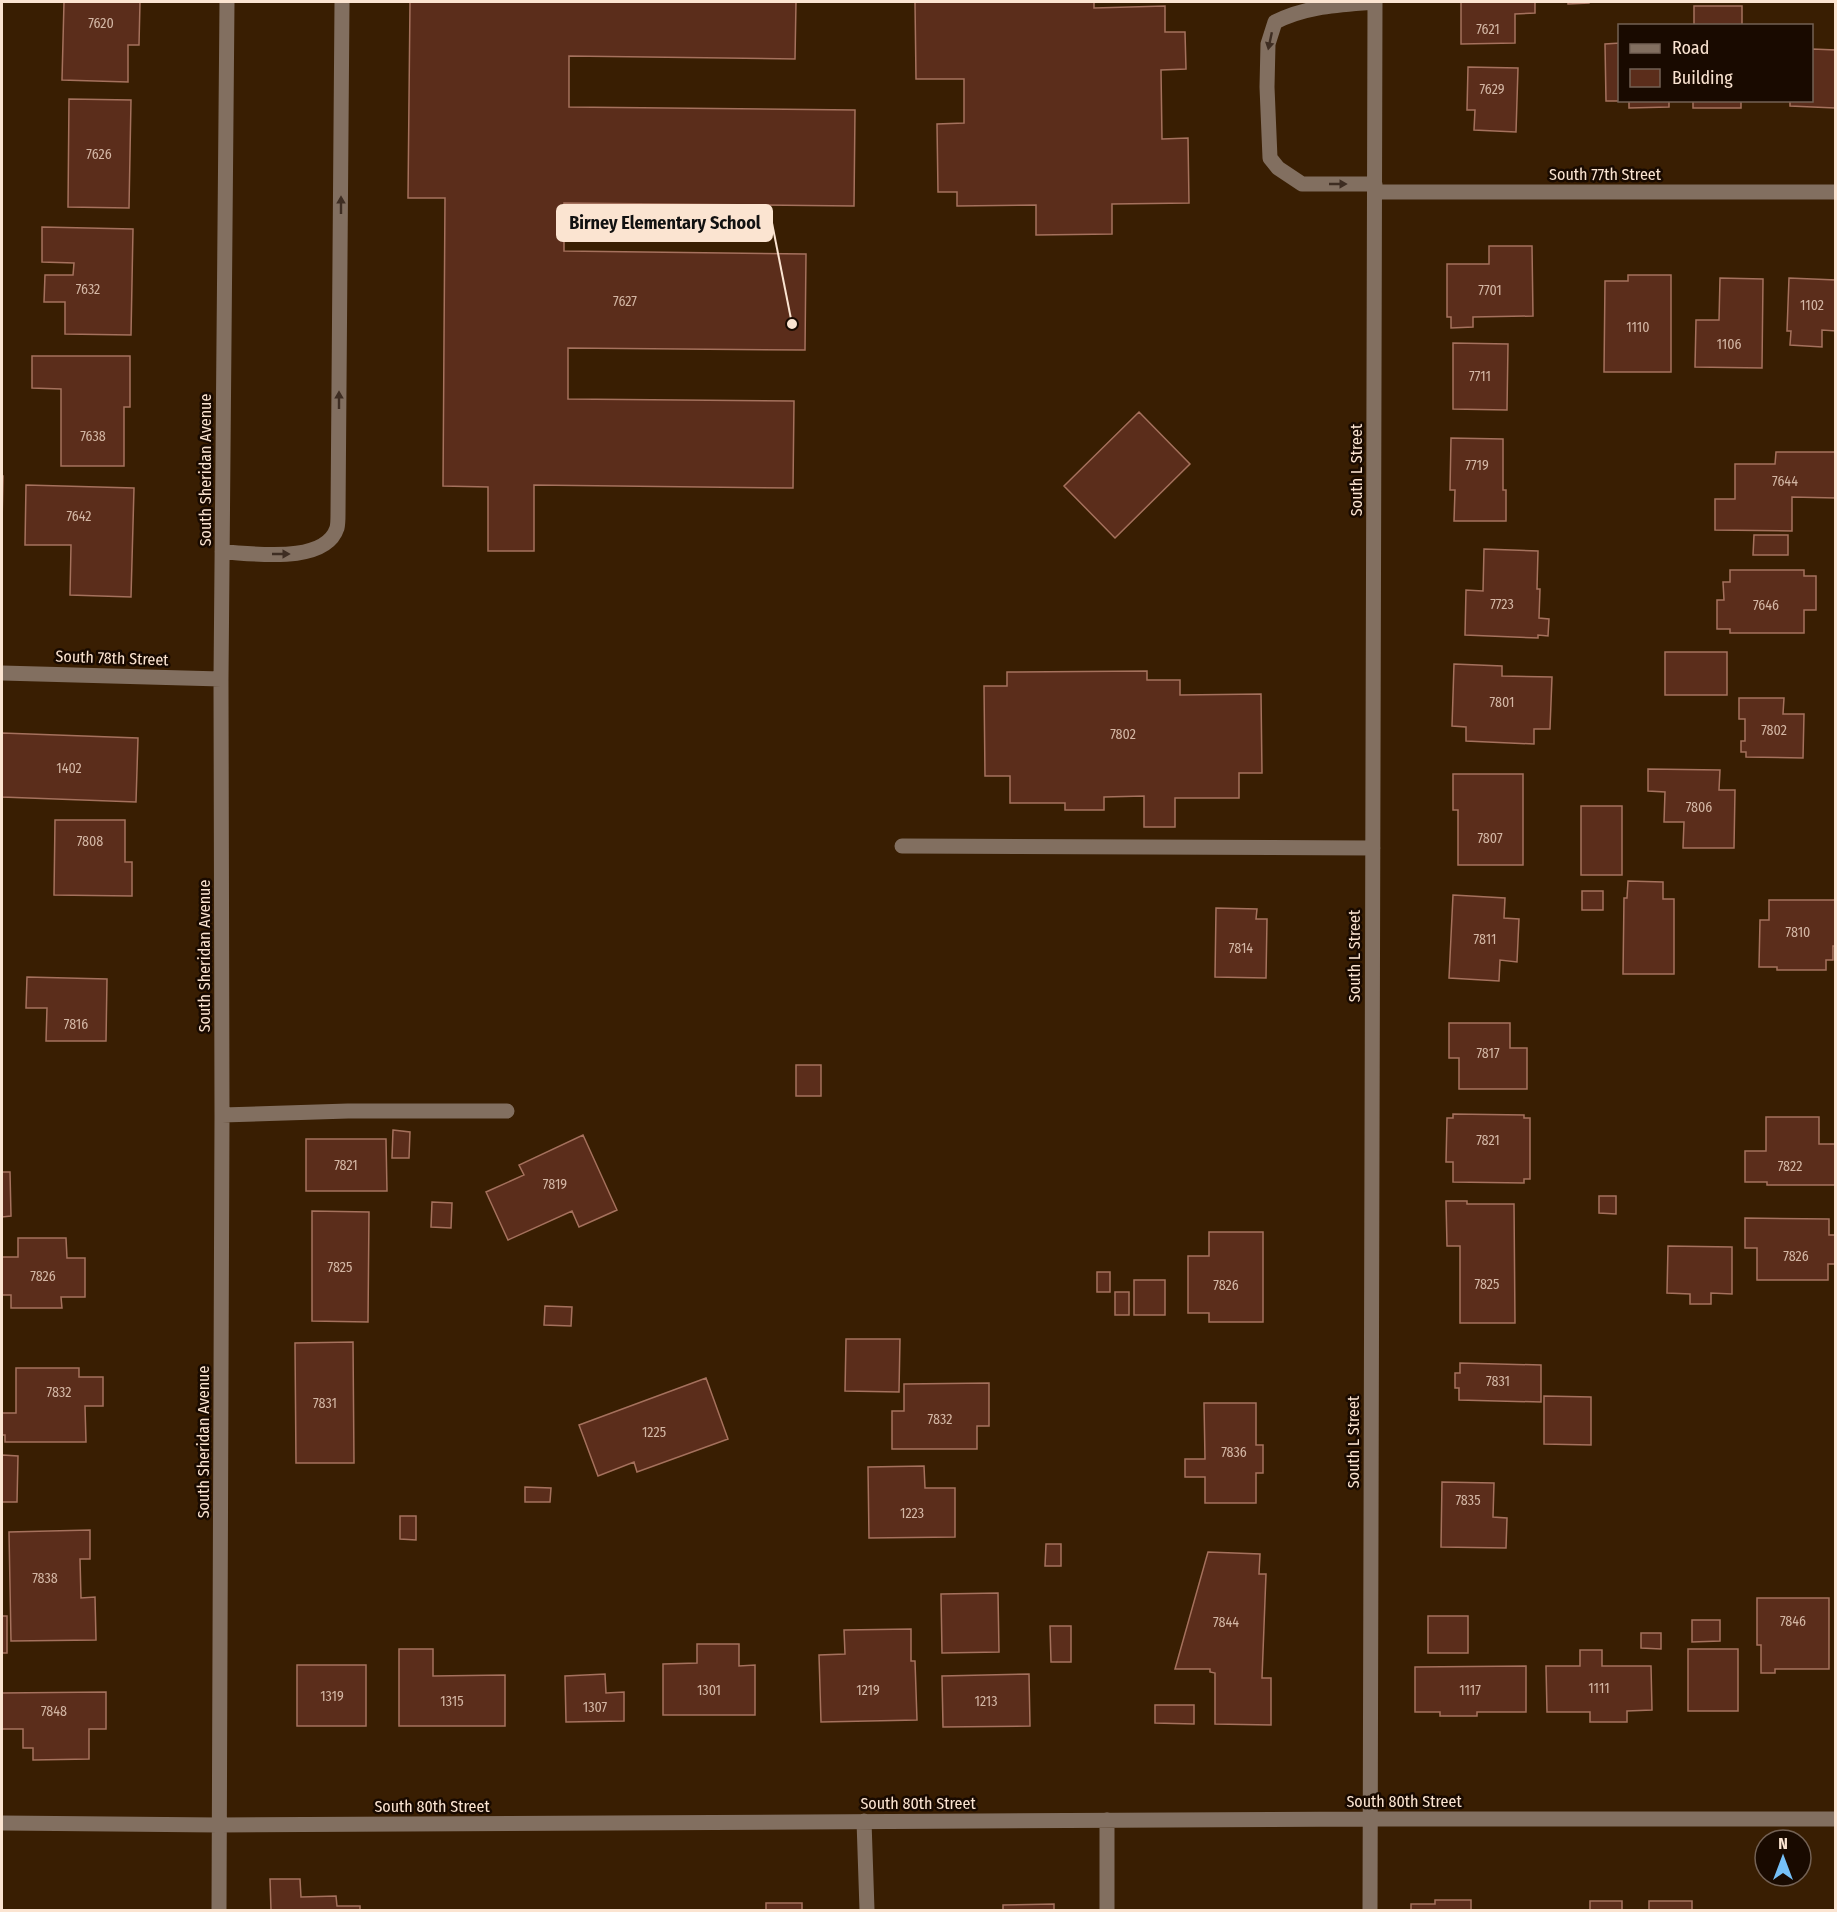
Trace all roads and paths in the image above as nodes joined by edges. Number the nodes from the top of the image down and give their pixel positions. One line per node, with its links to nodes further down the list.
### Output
1 (227, 2): 6 (street, South Sheridan Avenue)
2 (342, 2): 6 (street, one-way to 2)
3 (1374, 2): 4 (street, South L Street); 4 (street, South 77th Street, one-way to 4)
4 (1375, 188): 5 (street, South 77th Street); 10 (street, South L Street)
5 (1836, 192)
6 (222, 552): 8 (street, South Sheridan Avenue)
7 (2, 674): 8 (street, South 78th Street)
8 (221, 680): 12 (street, South Sheridan Avenue)
9 (902, 846): 10 (street)
10 (1373, 848): 13 (street, South L Street)
11 (507, 1112): 12 (street)
12 (222, 1115): 18 (street, South Sheridan Avenue)
13 (1370, 1819): 14 (street, South 80th Street); 15 (street, South 80th Street); 22 (street, South L Street)
14 (1836, 1819)
15 (1107, 1820): 16 (street, South 80th Street); 21 (street)
16 (864, 1821): 18 (street, South 80th Street); 20 (street)
17 (2, 1823): 18 (street, South 80th Street)
18 (219, 1825): 19 (street, South Sheridan Avenue)
19 (219, 1911)
20 (867, 1911)
21 (1107, 1911)
22 (1370, 1911)

